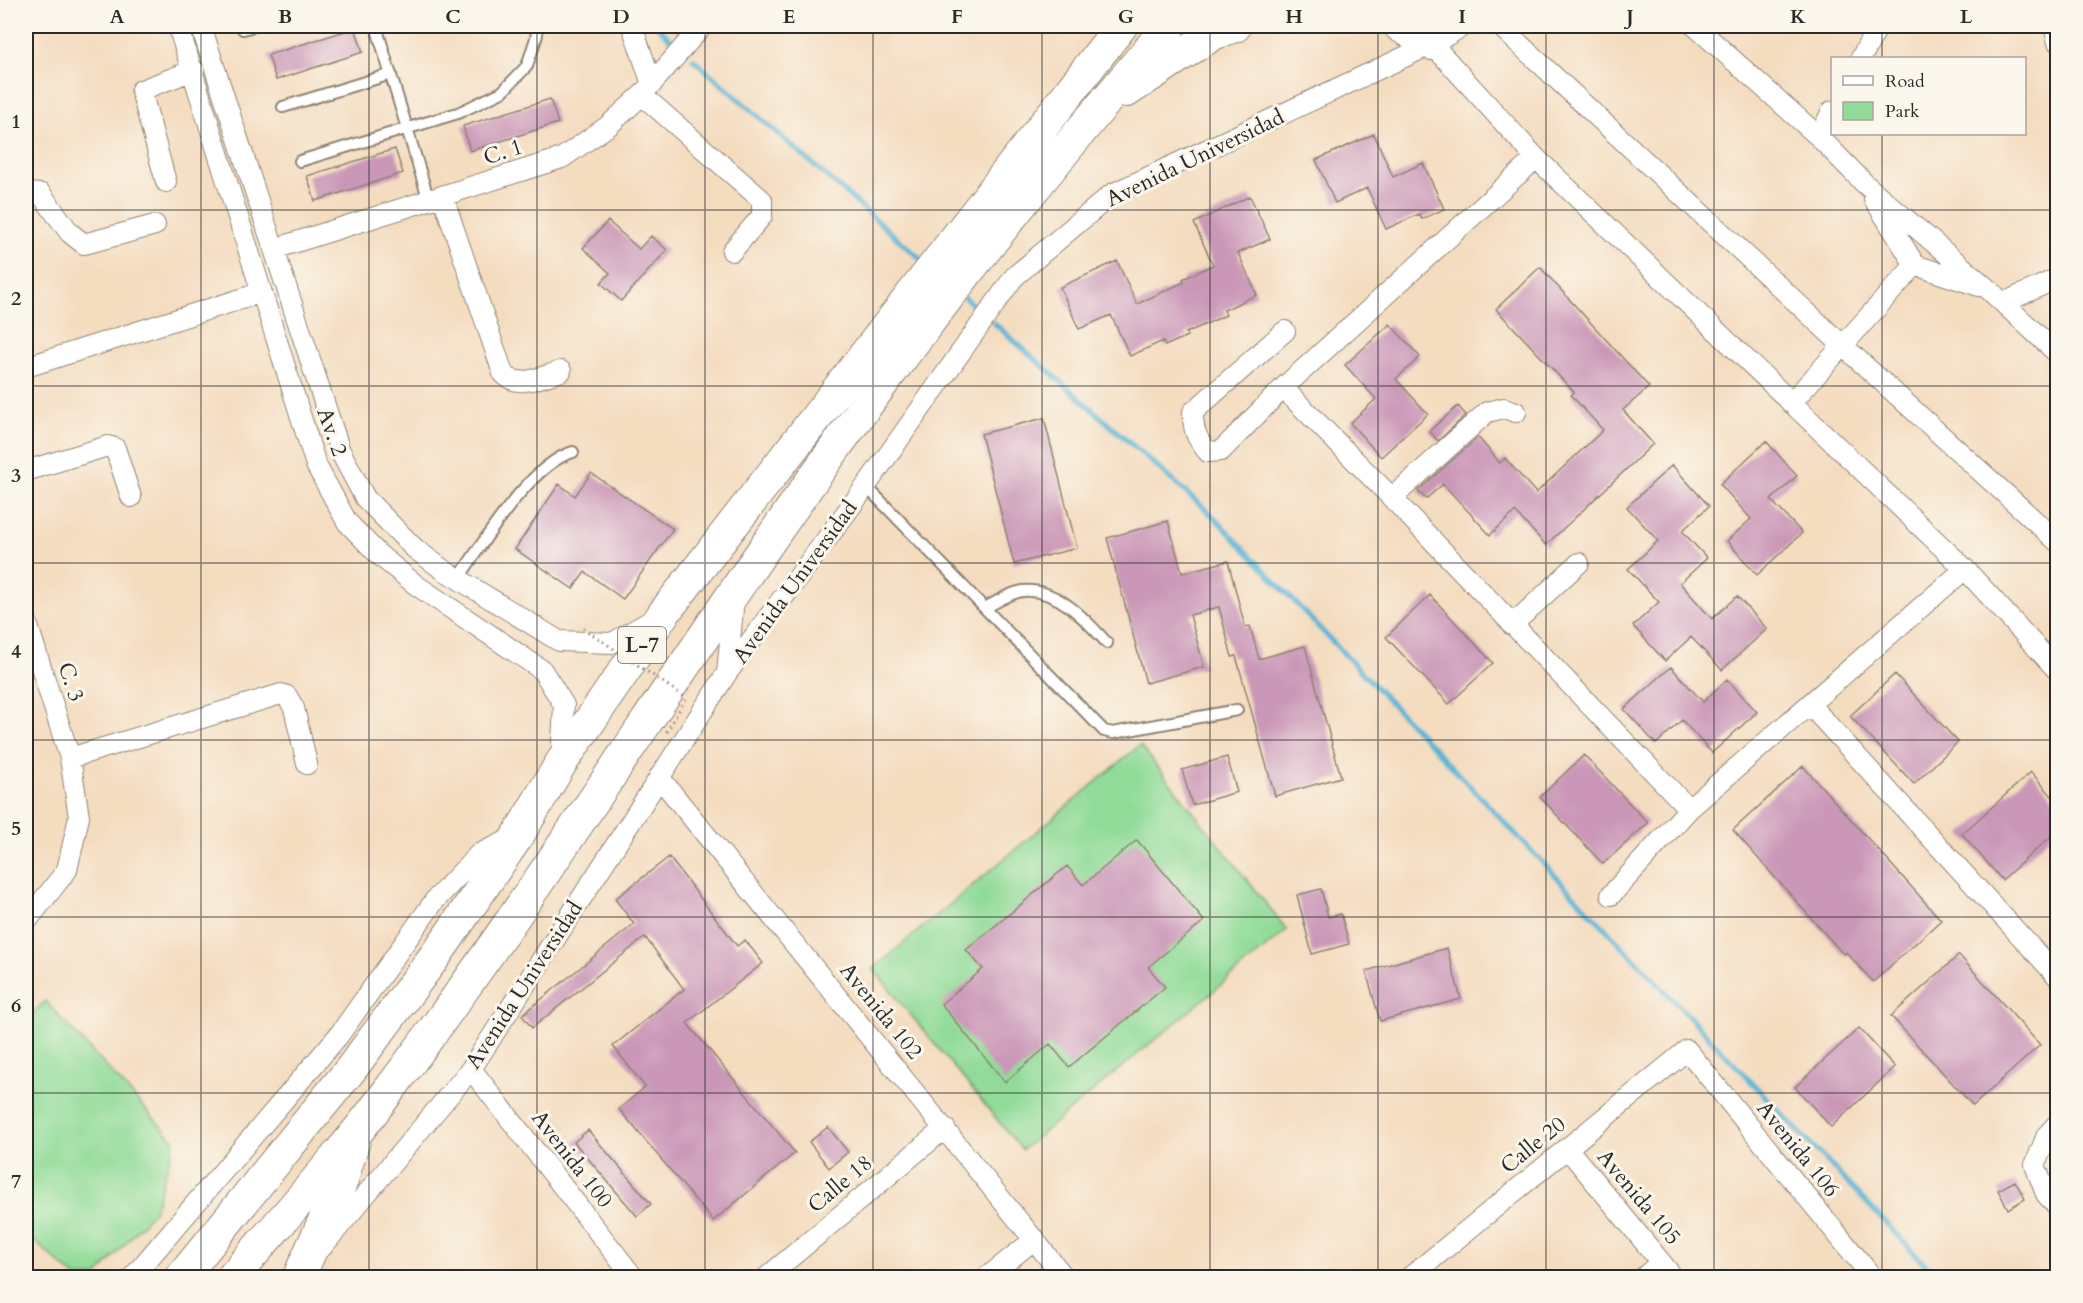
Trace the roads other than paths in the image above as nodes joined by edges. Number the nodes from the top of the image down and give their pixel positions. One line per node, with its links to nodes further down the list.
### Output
1 (178, 26): 21 (street, Av. 2)
2 (201, 26): 36 (street, Av. 2)
3 (242, 26): 4 (lane)
4 (254, 26)
5 (376, 26): 22 (lane)
6 (536, 26): 27 (lane)
7 (632, 26): 23 (street)
8 (702, 26): 23 (street, C. 1)
9 (1121, 26): 62 (main road, L-7)
10 (1169, 26): 25 (main road, Avenida Universidad / L-7)
11 (1234, 26): 25 (main road)
12 (1400, 26): 18 (main road)
13 (1463, 26): 18 (street, Avenida Universidad)
14 (1500, 26): 44 (street)
15 (1695, 26): 28 (street)
16 (1878, 26): 20 (street)
17 (2054, 26): 19 (street)
18 (1431, 35): 29 (street); 53 (street, Avenida Universidad)
19 (2058, 42)
20 (1862, 57)
21 (194, 70): 31 (street); 41 (street, Av. 2)
22 (391, 74): 24 (lane); 27 (lane)
23 (647, 89): 34 (street, C. 1); 37 (street)
24 (283, 107)
25 (1096, 111): 60 (main road, Avenida Universidad / L-7)
26 (1831, 115): 28 (street)
27 (408, 129): 30 (lane); 34 (lane)
28 (1819, 137): 32 (street)
29 (1536, 158): 48 (street); 49 (street)
30 (300, 161)
31 (166, 182)
32 (1865, 184): 38 (street); 40 (street)
33 (26, 193): 35 (street)
34 (436, 199): 36 (street, C. 1); 47 (street)
35 (155, 225)
36 (274, 249): 59 (street, Av. 2)
37 (732, 250)
38 (1914, 265): 40 (street); 44 (street)
39 (2058, 278): 42 (street)
40 (1988, 289): 42 (street)
41 (260, 293): 46 (street); 71 (street, Av. 2)
42 (2003, 303): 45 (street)
43 (1284, 330): 48 (street)
44 (1842, 345): 49 (street); 56 (street)
45 (2058, 354)
46 (26, 367)
47 (561, 371)
48 (1283, 388): 55 (street)
49 (1791, 403): 58 (street)
50 (1516, 412): 55 (street)
51 (573, 452): 59 (lane)
52 (26, 471): 54 (street)
53 (866, 486): 61 (lane); 67 (street, Avenida Universidad)
54 (131, 497)
55 (1392, 498): 64 (street)
56 (2058, 542)
57 (1579, 563): 64 (street)
58 (1965, 569): 66 (street); 68 (street)
59 (458, 579): 62 (street, Av. 2)
60 (735, 591): 67 (street); 83 (main road, Avenida Universidad / L-7)
61 (985, 608): 65 (lane); 69 (lane)
62 (664, 613): 71 (main road, L-7)
63 (26, 620): 70 (street, C. 3)
64 (1512, 625): 74 (street)
65 (1107, 643)
66 (2054, 663)
67 (728, 673): 73 (street, Avenida Universidad)
68 (1810, 705): 74 (street); 78 (street)
69 (1237, 710)
70 (70, 758): 72 (street); 77 (street, C. 3)
71 (561, 763): 75 (main road, L-7)
72 (307, 764)
73 (659, 777): 80 (street, Avenida Universidad); 82 (street, Avenida 102)
74 (1689, 809): 76 (street)
75 (516, 837): 89 (street); 90 (main road, L-7)
76 (1611, 895)
77 (26, 922)
78 (2058, 977)
79 (1687, 1050): 84 (street, Calle 20); 99 (street, Avenida 106)
80 (471, 1069): 88 (street, Avenida Universidad); 92 (street, Avenida 100)
81 (2058, 1124): 85 (street)
82 (945, 1128): 86 (street, Avenida 102); 93 (street, Calle 18)
83 (357, 1130): 88 (main road); 91 (main road, Avenida Universidad / L-7)
84 (1567, 1148): 87 (street, Avenida 105); 96 (street, Calle 20)
85 (2058, 1207)
86 (1035, 1239): 94 (street); 95 (street, Avenida 102)
87 (1661, 1262): 97 (street); 98 (street, Avenida 105)
88 (298, 1275)
89 (132, 1278)
90 (181, 1278)
91 (232, 1278)
92 (634, 1278)
93 (766, 1278)
94 (986, 1278)
95 (1065, 1278)
96 (1409, 1278)
97 (1643, 1278)
98 (1674, 1278)
99 (1873, 1278)

